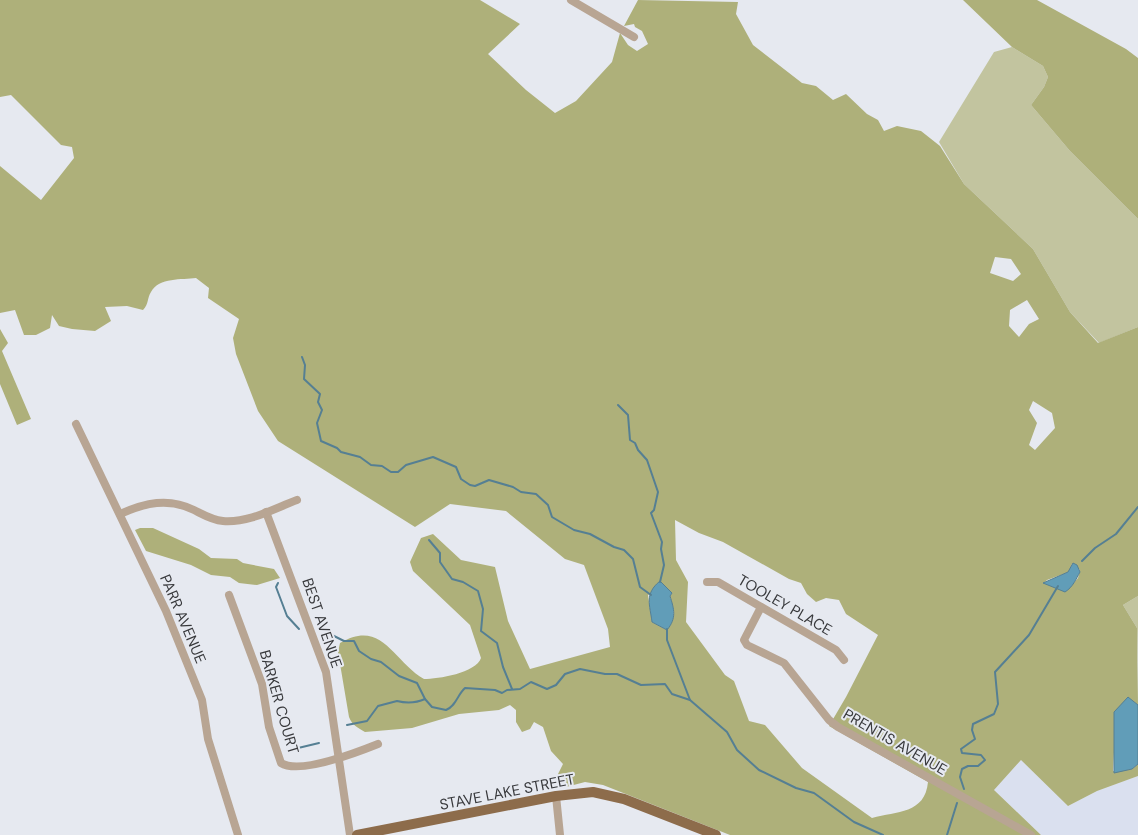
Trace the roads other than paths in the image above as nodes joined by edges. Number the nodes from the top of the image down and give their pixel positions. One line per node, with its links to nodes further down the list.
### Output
1 (571, 0): 2 (street)
2 (634, 37)
3 (76, 424): 6 (street, PARR AVENUE)
4 (297, 500): 5 (street)
5 (266, 512): 6 (street); 12 (street, BEST AVENUE)
6 (120, 514): 14 (street, PARR AVENUE)
7 (707, 582): 9 (street, TOOLEY PLACE)
8 (229, 595): 12 (street, BARKER COURT)
9 (761, 607): 10 (street, TOOLEY PLACE); 19 (street, PRENTIS AVENUE)
10 (844, 660)
11 (378, 744): 12 (street)
12 (338, 760): 15 (street, BEST AVENUE)
13 (556, 796): 16 (main road, STAVE LAKE STREET); 17 (street); 18 (main road, STAVE LAKE STREET)
14 (238, 835)
15 (350, 835)
16 (357, 835)
17 (560, 835)
18 (716, 835)
19 (1031, 835)

